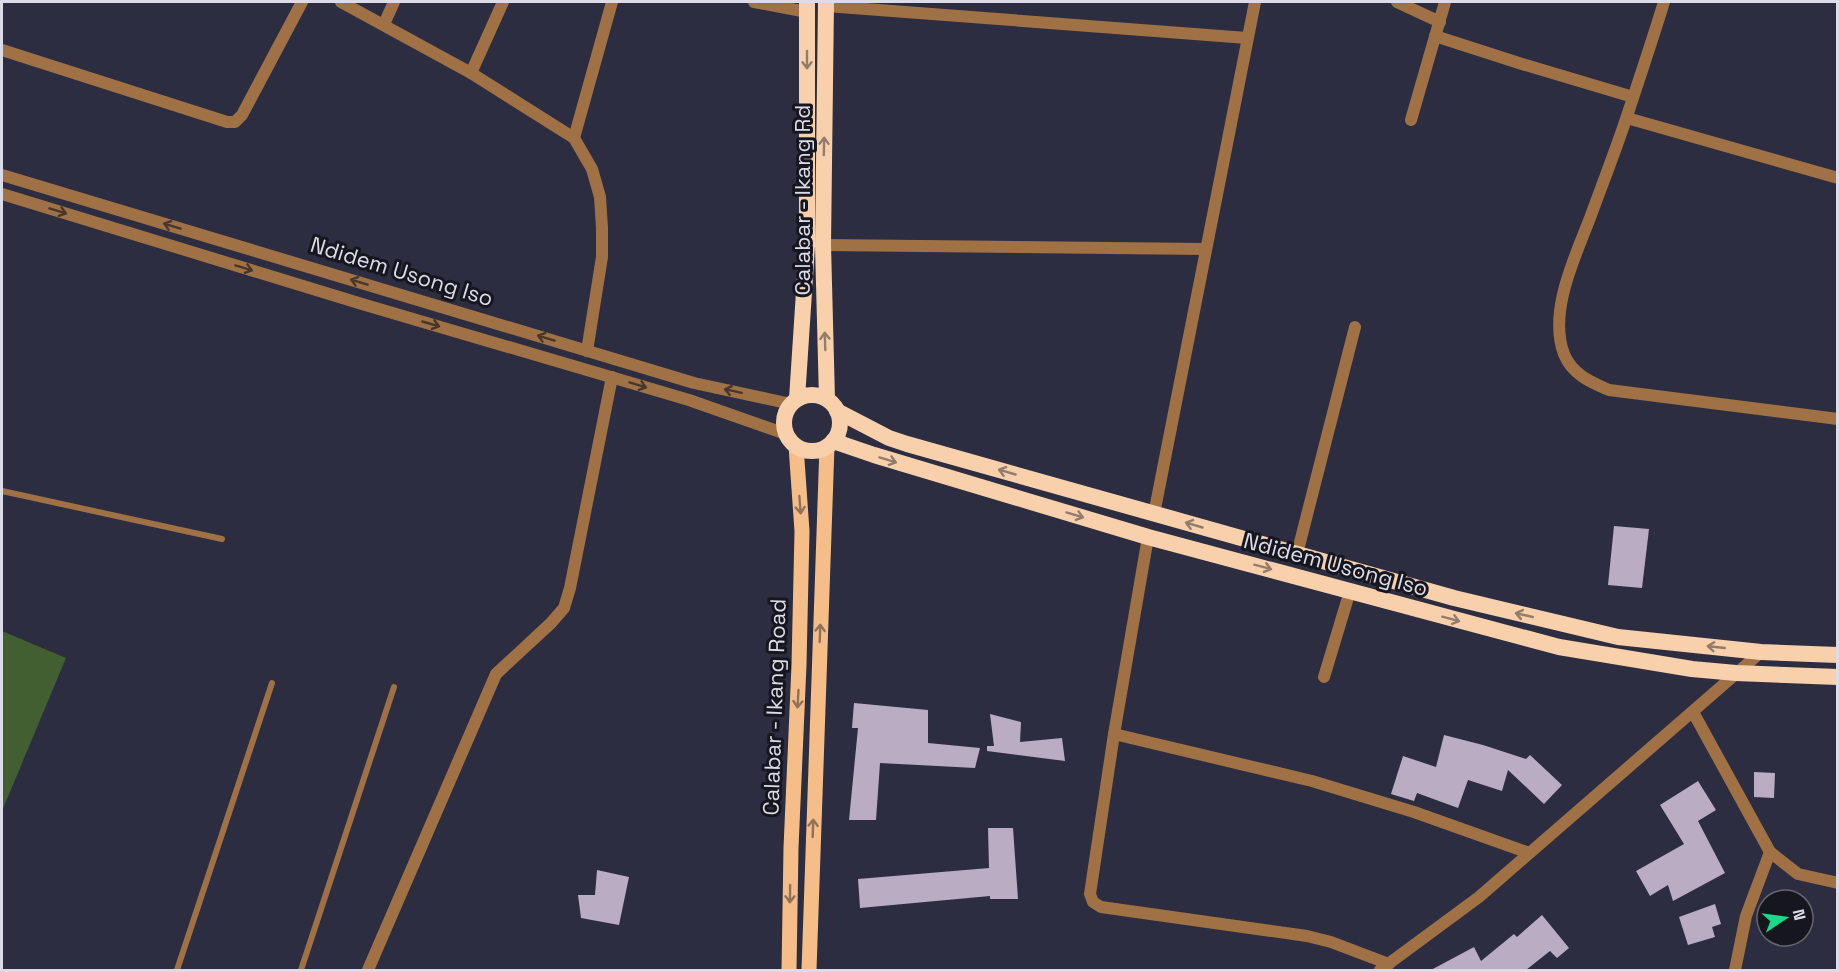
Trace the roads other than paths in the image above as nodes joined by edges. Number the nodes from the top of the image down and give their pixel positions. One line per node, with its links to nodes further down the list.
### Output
1 (302, 2): 17 (street)
2 (341, 2): 14 (street)
3 (394, 2): 14 (street)
4 (503, 2): 18 (street)
5 (612, 2): 22 (street)
6 (754, 2): 12 (street)
7 (1255, 2): 16 (street)
8 (1397, 2): 13 (street)
9 (1445, 2): 13 (street)
10 (1664, 2): 19 (street)
11 (826, 4): 16 (street); 26 (highway, Calabar - Ikang Rd, one-way to 11)
12 (807, 7): 31 (highway, Calabar - Ikang Rd, one-way to 31)
13 (1440, 22): 15 (street)
14 (384, 24): 18 (street)
15 (1435, 36): 19 (street); 21 (street)
16 (1247, 38): 27 (street)
17 (2, 50)
18 (471, 73): 22 (street)
19 (1633, 97): 20 (street)
20 (1627, 118): 24 (street); 33 (street)
21 (1411, 120)
22 (574, 138): 29 (street)
23 (2, 175): 29 (street, Ndidem Usong Iso, one-way to 23)
24 (1838, 178)
25 (2, 194): 30 (street, Ndidem Usong Iso, one-way to 30)
26 (823, 245): 27 (street); 32 (highway, Calabar - Ikang Rd, one-way to 26)
27 (1205, 249): 37 (street)
28 (1355, 327): 40 (street)
29 (587, 351): 31 (street, Ndidem Usong Iso, one-way to 29)
30 (612, 377): 34 (street, Ndidem Usong Iso, one-way to 34); 57 (street)
31 (794, 401): 32 (highway); 34 (highway)
32 (832, 405): 35 (highway); 37 (highway, Ndidem Usong Iso, one-way to 32)
33 (1838, 418)
34 (791, 440): 35 (highway); 58 (main road, Calabar - Ikang Road, one-way to 58)
35 (830, 444): 38 (highway, Ndidem Usong Iso, one-way to 38); 59 (main road, Calabar - Ikang Road, one-way to 35)
36 (2, 491): 39 (lane)
37 (1154, 514): 40 (highway, Ndidem Usong Iso, one-way to 37)
38 (1148, 537): 41 (highway, Ndidem Usong Iso, one-way to 41); 50 (street)
39 (222, 539)
40 (1297, 554): 42 (highway, Ndidem Usong Iso, one-way to 40)
41 (1350, 591): 44 (highway, Ndidem Usong Iso, one-way to 44); 45 (street)
42 (1761, 652): 43 (highway, Ndidem Usong Iso); 44 (street)
43 (1838, 655)
44 (1736, 673): 46 (highway, Ndidem Usong Iso); 49 (street)
45 (1324, 676)
46 (1838, 677)
47 (272, 683): 55 (lane)
48 (394, 687): 56 (lane)
49 (1693, 712): 51 (street); 52 (street)
50 (1114, 734): 52 (street); 54 (street)
51 (1770, 852): 53 (street); 60 (street)
52 (1529, 853): 54 (street)
53 (1838, 883)
54 (1384, 967)
55 (177, 970)
56 (301, 970)
57 (368, 970)
58 (789, 970)
59 (809, 970)
60 (1735, 970)

